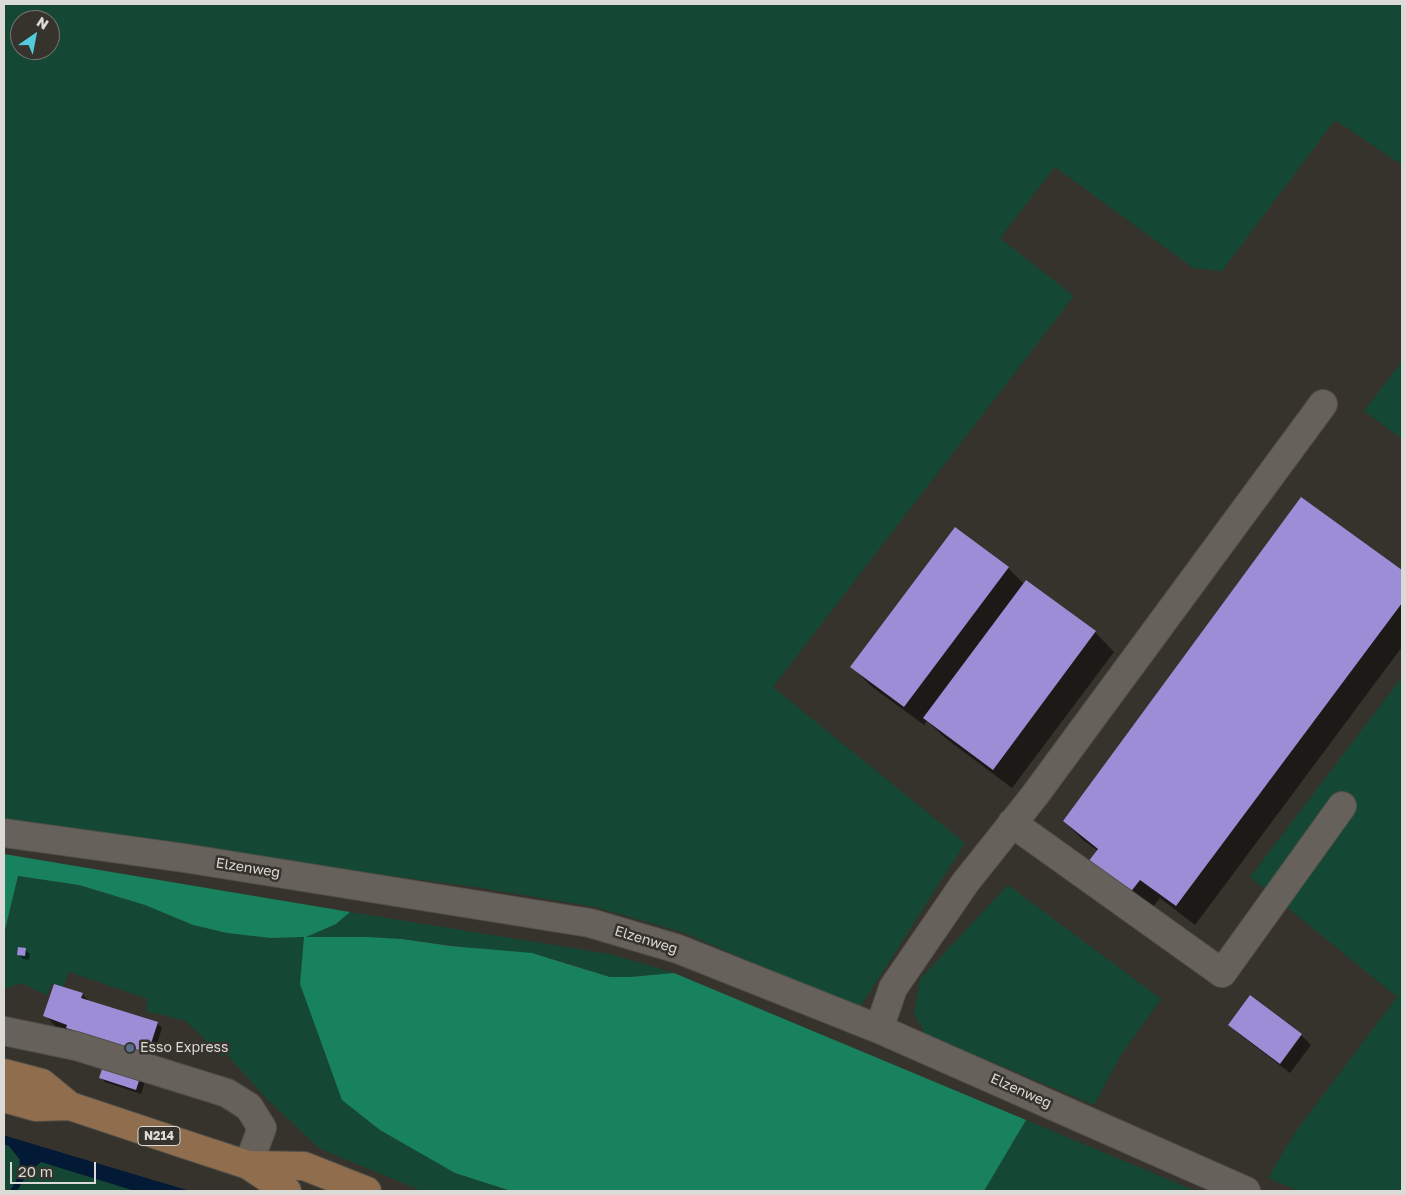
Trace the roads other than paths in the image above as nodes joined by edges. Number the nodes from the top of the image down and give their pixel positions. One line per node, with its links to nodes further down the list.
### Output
1 (1323, 404): 3 (street)
2 (1342, 806): 3 (street)
3 (1012, 823): 5 (street)
4 (4, 833): 5 (street, Elzenweg)
5 (879, 1029): 13 (street, Elzenweg)
6 (4, 1031): 10 (street)
7 (4, 1072): 9 (main road, N214)
8 (4, 1098): 9 (main road, N214)
9 (70, 1106): 10 (main road, N214)
10 (248, 1165): 11 (main road, N214); 12 (main road, N214)
11 (288, 1191)
12 (368, 1191)
13 (1246, 1191)

